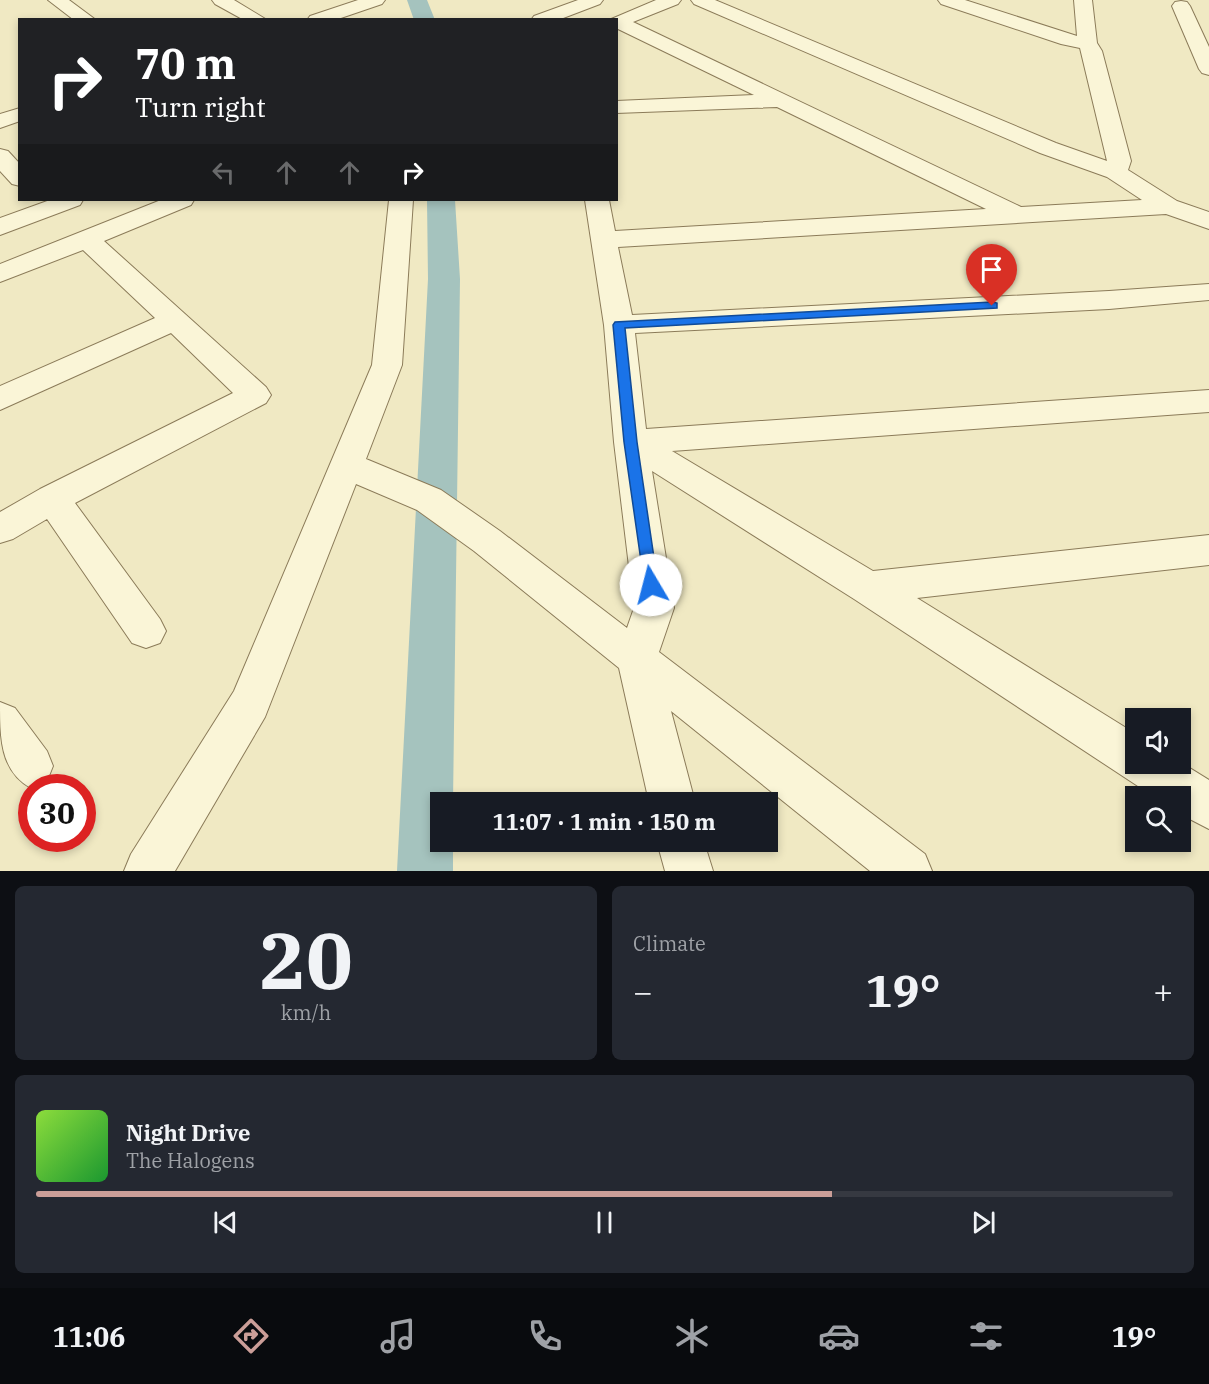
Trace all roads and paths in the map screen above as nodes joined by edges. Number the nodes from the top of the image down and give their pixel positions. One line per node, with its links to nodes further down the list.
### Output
1 (57, 0): 10 (street)
2 (221, 0): 11 (street)
3 (594, 0): 13 (street)
4 (672, 0): 14 (street)
5 (700, 0): 23 (street)
6 (947, 0): 16 (street)
7 (1083, 0): 16 (street)
8 (381, 3): 12 (street)
9 (1174, 3): 17 (street)
10 (84, 18)
11 (254, 18)
12 (324, 18)
13 (545, 18)
14 (618, 22)
15 (618, 22): 18 (street)
16 (1087, 43): 23 (street)
17 (1209, 69)
18 (780, 101): 19 (street); 31 (street)
19 (618, 107)
20 (18, 115): 21 (street)
21 (0, 121)
22 (0, 156): 24 (street)
23 (1115, 172): 30 (street)
24 (18, 176)
25 (64, 201): 29 (street)
26 (180, 201): 34 (street)
27 (401, 201): 43 (street)
28 (597, 201): 35 (street)
29 (42, 204): 33 (street)
30 (1168, 206): 31 (street); 32 (street)
31 (1014, 214): 35 (street)
32 (1209, 221)
33 (0, 227)
34 (86, 238): 36 (street); 38 (street)
35 (603, 240): 39 (street)
36 (0, 274)
37 (1209, 292): 39 (street)
38 (174, 320): 40 (street); 44 (street)
39 (619, 325): 42 (street)
40 (0, 399)
41 (1209, 401): 42 (street)
42 (630, 442): 47 (street); 49 (street)
43 (346, 465): 49 (street); 57 (street)
44 (52, 499): 45 (street); 48 (street)
45 (0, 529)
46 (1209, 550): 47 (street)
47 (868, 588): 51 (street)
48 (146, 631)
49 (637, 658): 54 (street); 59 (street)
50 (0, 722): 52 (street)
51 (1125, 752)
52 (31, 766)
53 (1158, 774): 55 (street)
54 (670, 792)
55 (1209, 806)
56 (684, 852): 58 (street)
57 (148, 871)
58 (689, 871)
59 (908, 871)

